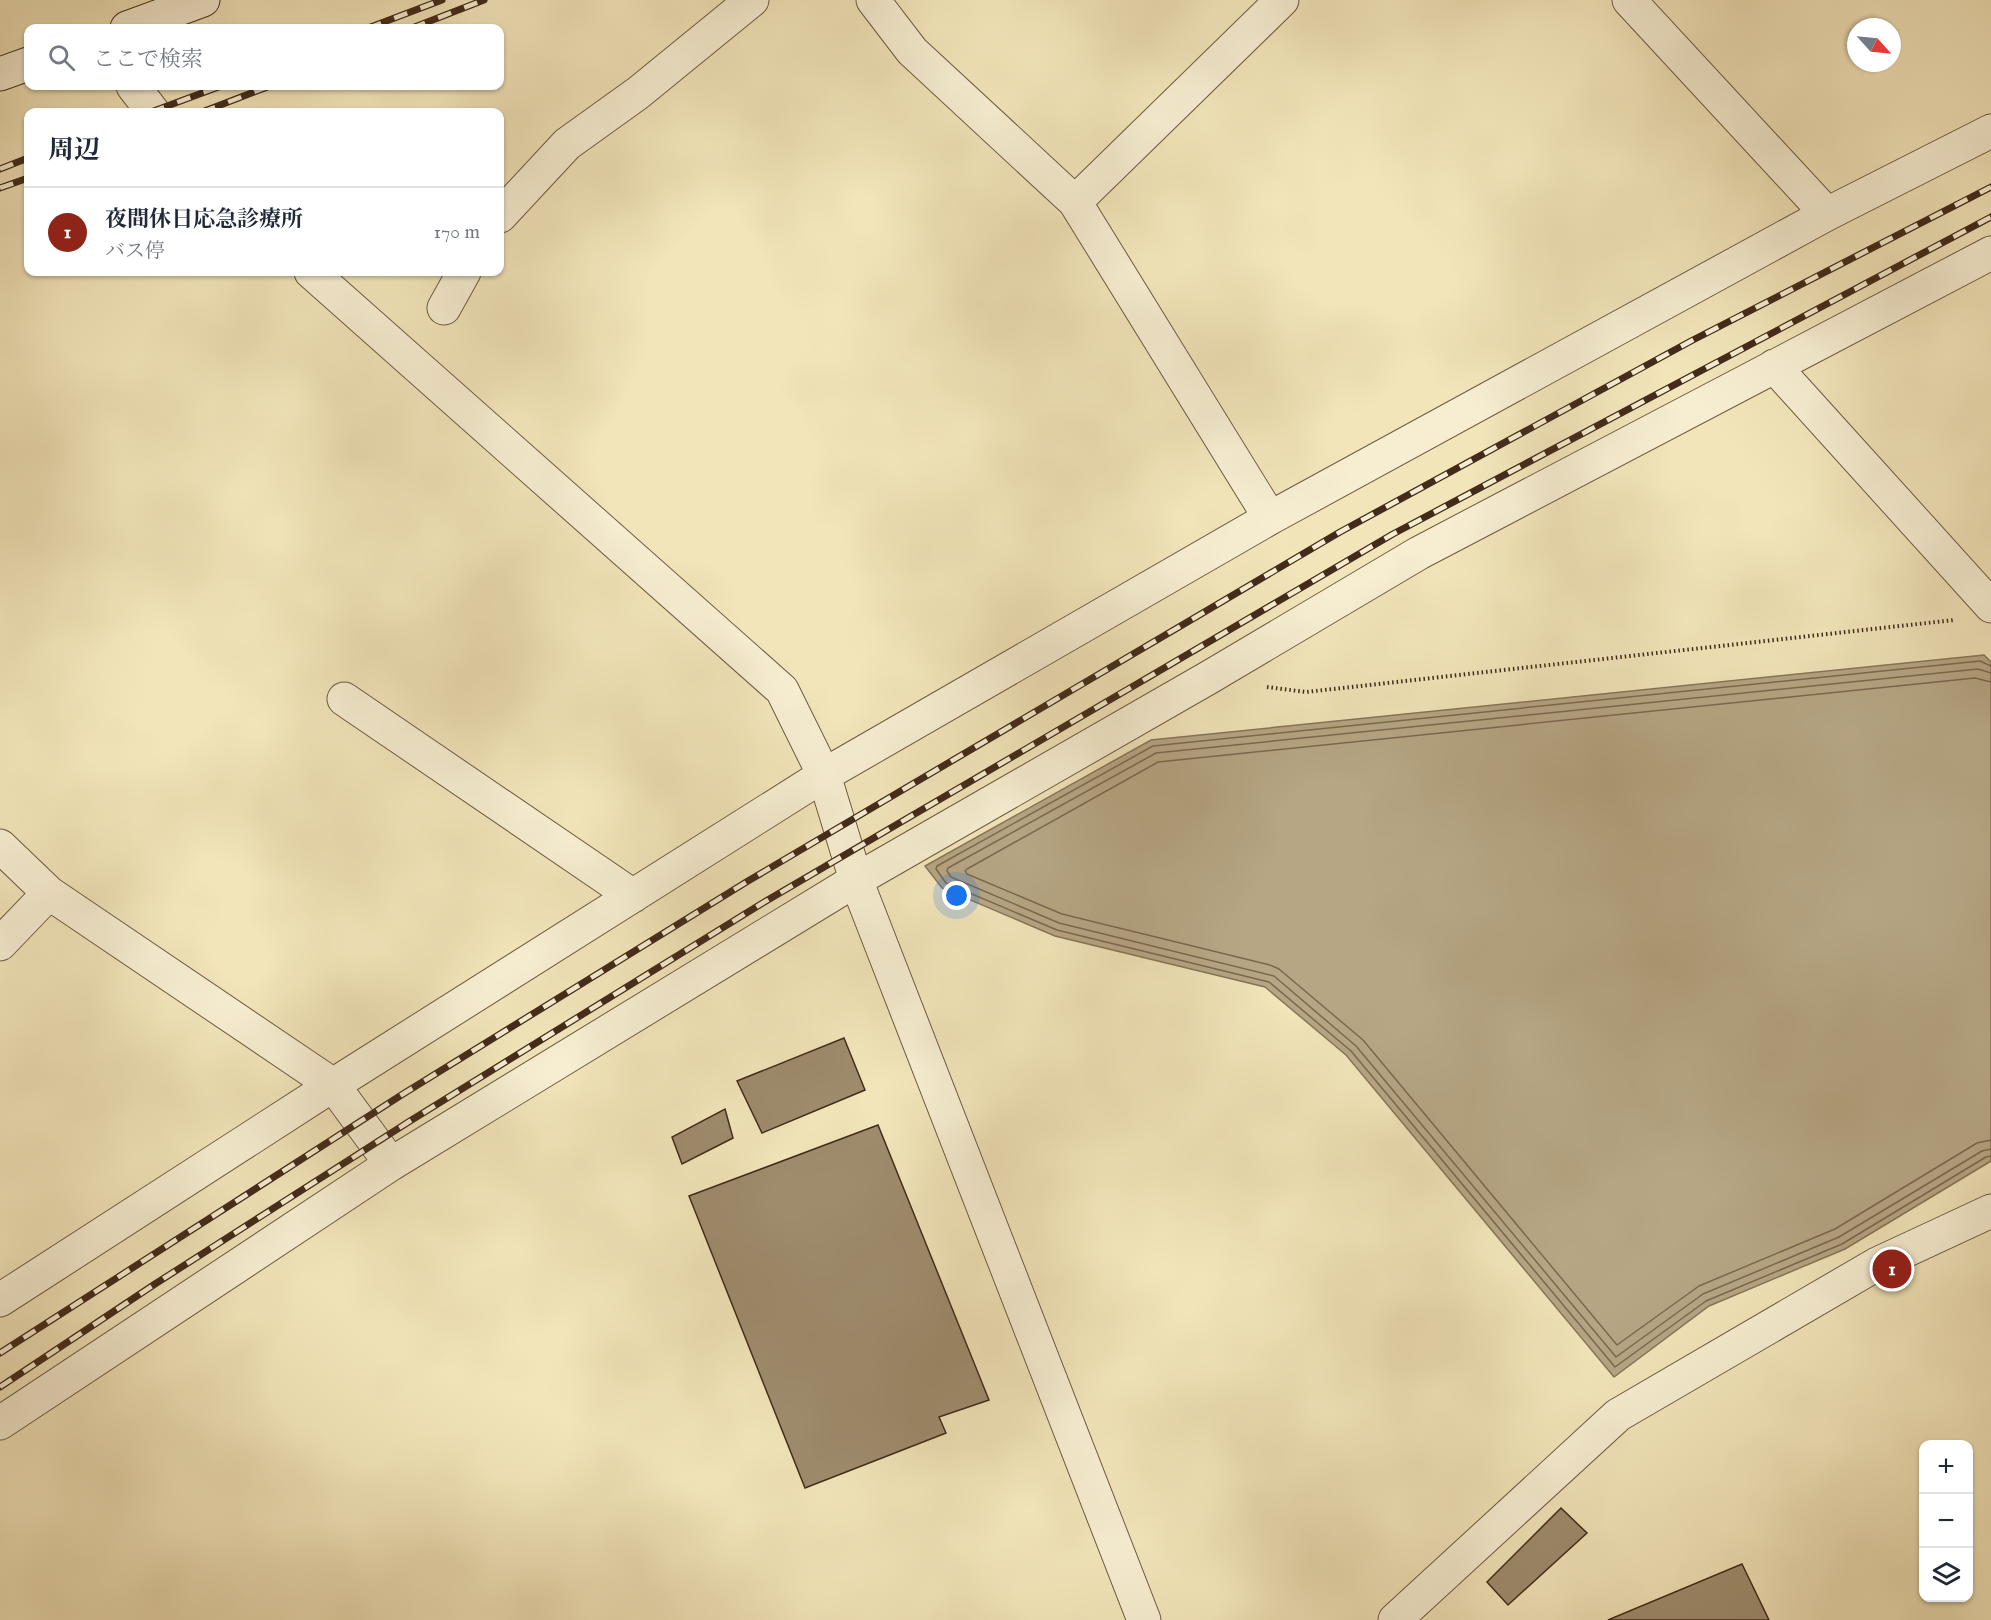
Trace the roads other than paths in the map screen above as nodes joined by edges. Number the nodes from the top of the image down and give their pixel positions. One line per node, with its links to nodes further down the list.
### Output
1 (203, 0): 6 (street)
2 (752, 0): 13 (street)
3 (873, 0): 12 (street)
4 (1282, 0): 12 (street)
5 (1629, 0): 14 (street)
6 (139, 24)
7 (24, 65): 8 (street)
8 (0, 74)
9 (136, 90): 10 (street)
10 (150, 108)
11 (1991, 130): 14 (street)
12 (1075, 202): 20 (street)
13 (504, 212)
14 (1827, 214): 20 (street)
15 (1991, 253): 19 (street)
16 (316, 276): 23 (street)
17 (462, 276): 18 (street)
18 (444, 308)
19 (1774, 366): 21 (street); 25 (street)
20 (1270, 518): 23 (street)
21 (1991, 606)
22 (344, 699): 27 (street)
23 (824, 775): 25 (street); 27 (street)
24 (0, 846): 26 (street)
25 (856, 880): 30 (street); 34 (street)
26 (49, 893): 28 (street); 29 (street)
27 (633, 896): 29 (street)
28 (0, 944)
29 (333, 1085): 30 (street); 32 (street)
30 (391, 1164): 33 (street)
31 (1991, 1211): 35 (street)
32 (0, 1300)
33 (0, 1423)
34 (1144, 1620)
35 (1395, 1620)

